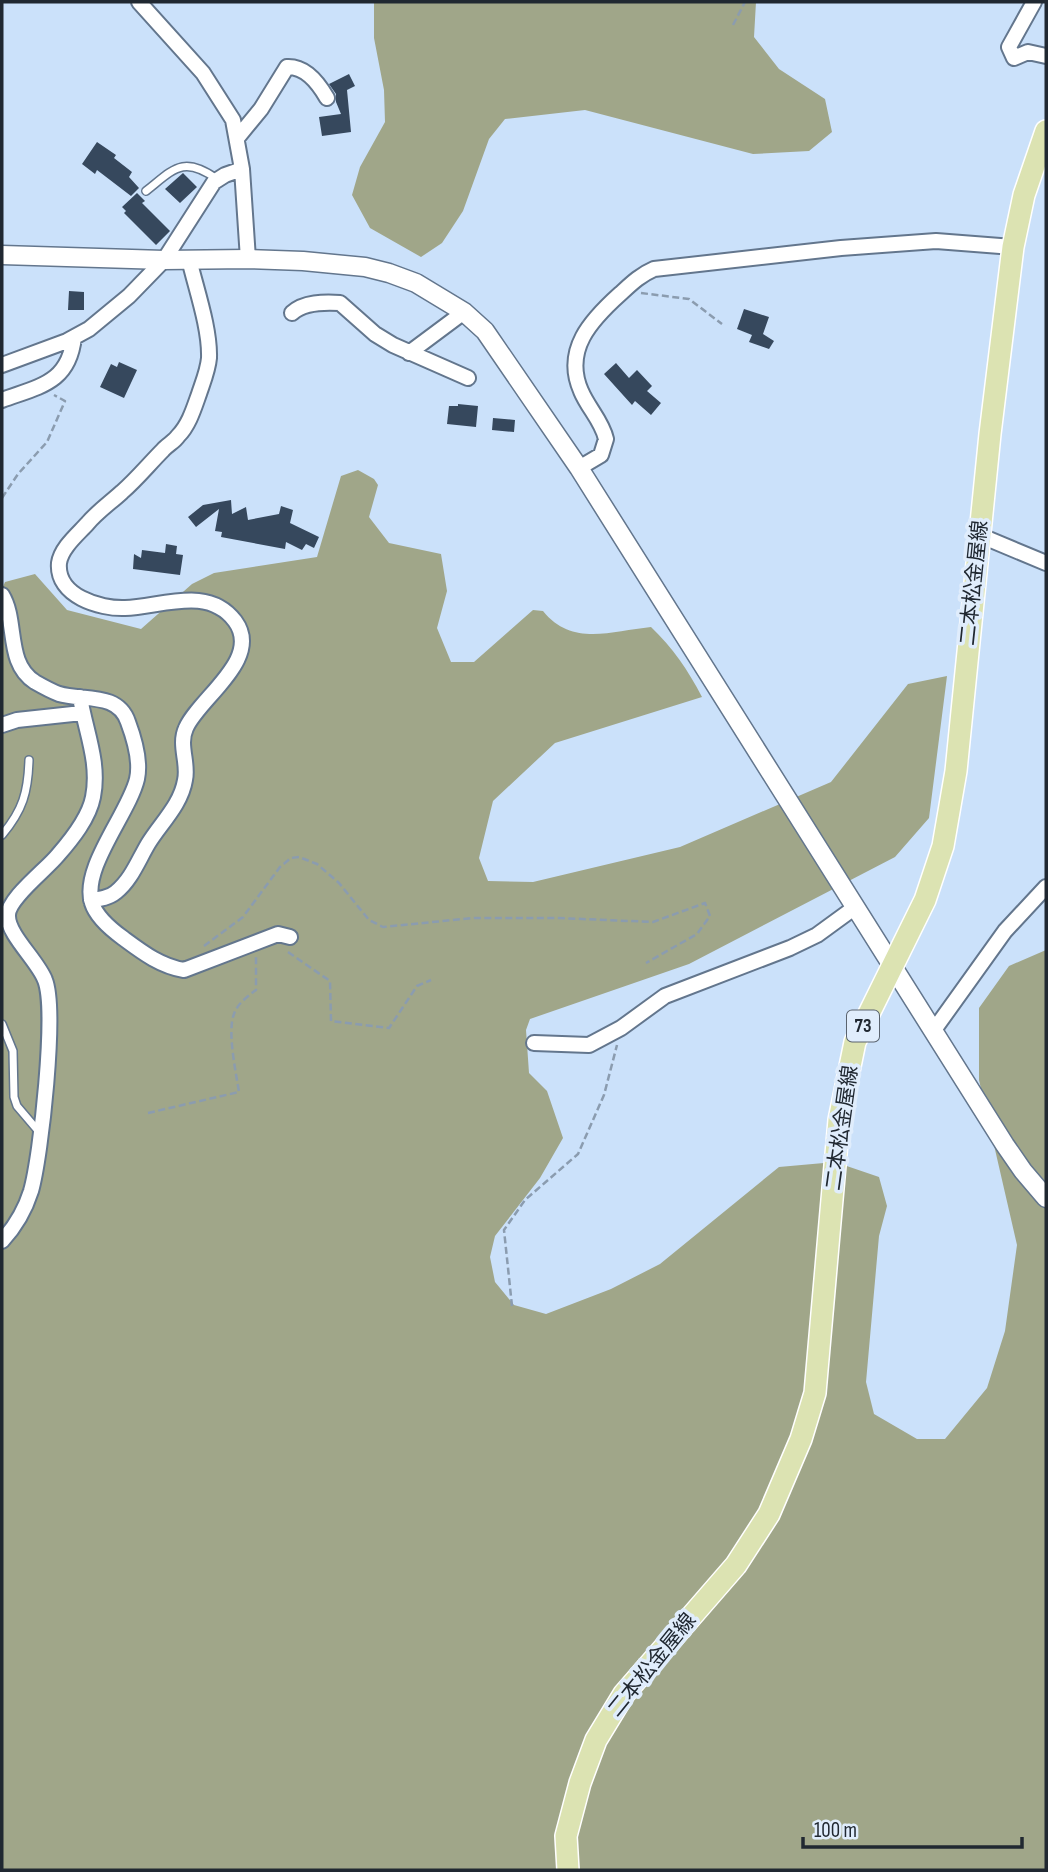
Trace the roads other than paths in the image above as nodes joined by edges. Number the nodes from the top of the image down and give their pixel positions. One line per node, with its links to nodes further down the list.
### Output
1 (139, 2): 6 (street)
2 (1034, 2): 3 (street)
3 (1046, 56)
4 (327, 97): 6 (street)
5 (1046, 131): 10 (main road, 二本松金屋線 / 73)
6 (237, 137): 7 (street)
7 (242, 169): 8 (street); 13 (street)
8 (218, 179): 9 (lane); 14 (street)
9 (146, 191)
10 (1013, 247): 22 (street); 23 (main road, 二本松金屋線 / 73)
11 (2, 255): 14 (street)
12 (189, 259): 13 (street); 14 (street); 32 (street)
13 (248, 259): 15 (street)
14 (164, 260): 17 (street)
15 (464, 312): 18 (street); 22 (street)
16 (292, 313): 18 (street)
17 (74, 337): 19 (street); 21 (street)
18 (409, 353): 20 (street)
19 (2, 365)
20 (468, 378)
21 (2, 400)
22 (579, 468): 33 (street)
23 (979, 535): 24 (street); 35 (main road, 二本松金屋線 / 73)
24 (1046, 563)
25 (2, 595): 26 (street)
26 (80, 697): 27 (street); 32 (street)
27 (82, 713): 28 (street); 39 (street)
28 (2, 725)
29 (29, 760): 30 (lane)
30 (2, 835)
31 (1046, 887): 37 (street)
32 (91, 900): 34 (street)
33 (854, 908): 35 (street); 38 (street)
34 (290, 937)
35 (892, 968): 37 (street); 42 (main road, 二本松金屋線 / 73)
36 (2, 1024): 39 (lane)
37 (934, 1031): 40 (street)
38 (534, 1043)
39 (40, 1133): 41 (street)
40 (1046, 1198)
41 (2, 1241)
42 (568, 1870)

